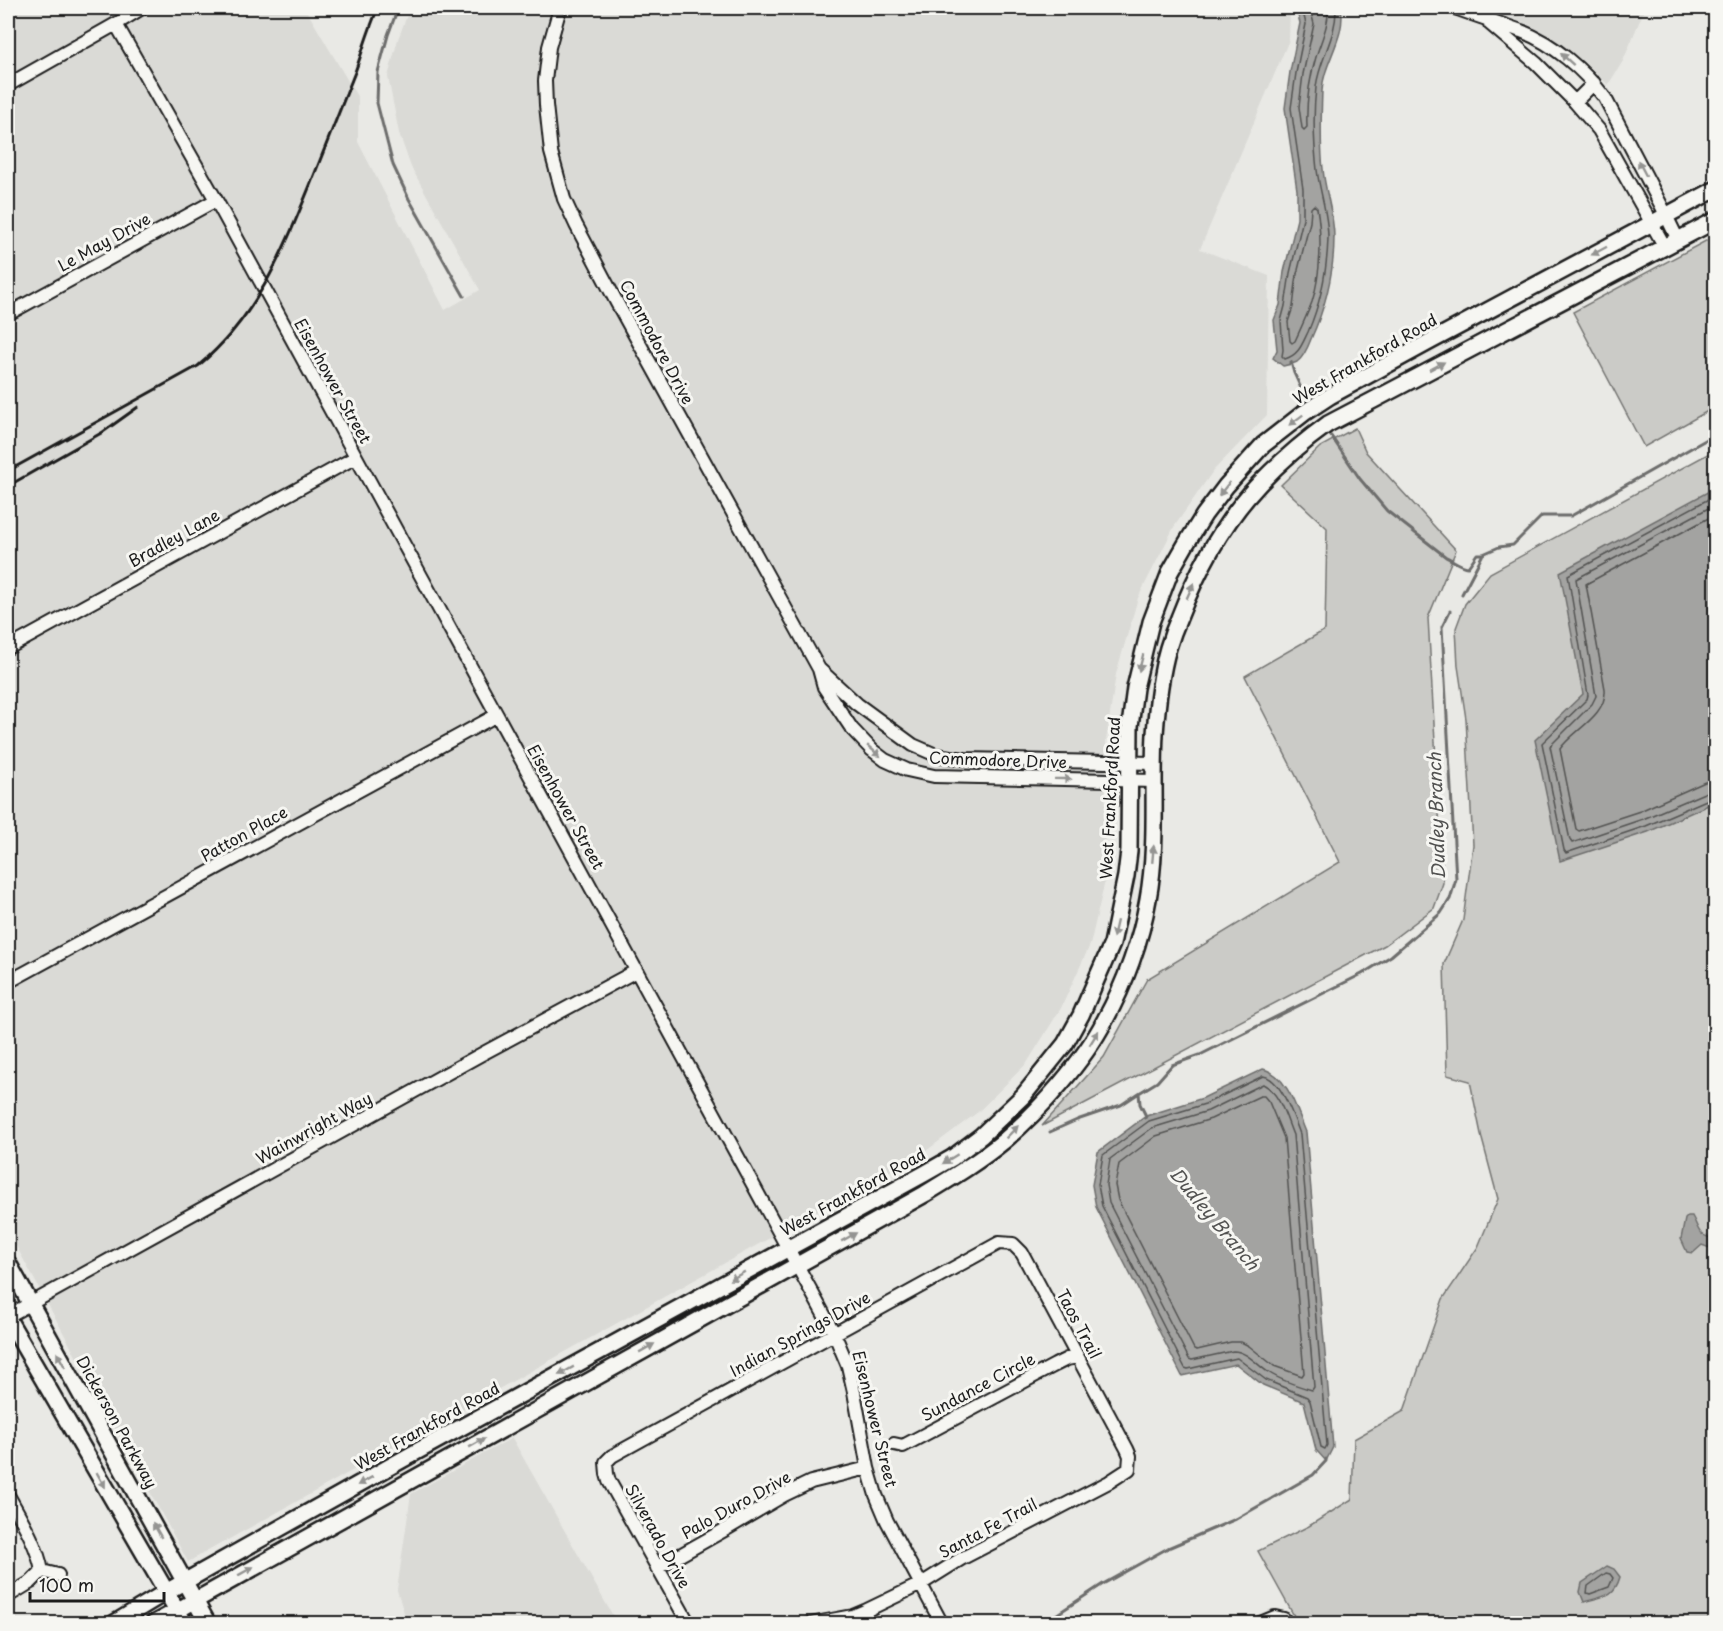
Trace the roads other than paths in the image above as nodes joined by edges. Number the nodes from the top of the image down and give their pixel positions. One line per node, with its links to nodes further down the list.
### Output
1 (142, 8): 5 (street)
2 (560, 8): 20 (street, Commodore Drive)
3 (1455, 8): 4 (street)
4 (1485, 19): 6 (street, one-way to 4); 8 (street)
5 (116, 24): 7 (street); 12 (street, Eisenhower Street)
6 (1593, 83): 8 (street); 9 (street)
7 (8, 85)
8 (1575, 102): 10 (street)
9 (1617, 120): 10 (street); 13 (street, one-way to 9)
10 (1599, 130): 15 (street)
11 (1716, 189): 13 (main road, West Frankford Road)
12 (216, 200): 17 (street, Le May Drive); 18 (street, Eisenhower Street)
13 (1666, 215): 15 (main road, West Frankford Road); 16 (street)
14 (1716, 220): 16 (main road)
15 (1651, 223): 16 (street); 26 (main road, West Frankford Road, one-way to 26)
16 (1671, 243): 25 (main road, one-way to 16)
17 (8, 314)
18 (356, 457): 19 (street, Bradley Lane); 22 (street, Eisenhower Street)
19 (8, 648)
20 (819, 669): 21 (street, Commodore Drive); 23 (street, Commodore Drive)
21 (867, 711): 23 (street); 24 (street, Commodore Drive)
22 (496, 715): 30 (street, Eisenhower Street); 31 (street, Patton Place)
23 (852, 729): 27 (street, Commodore Drive, one-way to 27)
24 (936, 755): 26 (street, Commodore Drive); 27 (street)
25 (1154, 763): 26 (street, Commodore Drive); 29 (main road)
26 (1130, 764): 28 (main road, West Frankford Road)
27 (934, 776): 28 (street, Commodore Drive, one-way to 28)
28 (1130, 780): 29 (street, Commodore Drive); 33 (main road, West Frankford Road, one-way to 33)
29 (1154, 781): 35 (main road, one-way to 29)
30 (636, 971): 33 (street, Eisenhower Street); 36 (street, Wainwright Way)
31 (8, 982)
32 (1013, 1244): 38 (street, Indian Springs Drive); 39 (street, Taos Trail)
33 (788, 1248): 35 (street, Eisenhower Street); 48 (main road, West Frankford Road, one-way to 48)
34 (8, 1263): 36 (main road, Dickerson Parkway)
35 (798, 1266): 38 (street, Eisenhower Street); 52 (main road, one-way to 35)
36 (30, 1304): 37 (street, Wainwright Way); 48 (main road, Dickerson Parkway, one-way to 36)
37 (8, 1318): 50 (main road, one-way to 50)
38 (834, 1333): 42 (street, Indian Springs Drive); 43 (street, Eisenhower Street)
39 (1077, 1357): 40 (street, Taos Trail); 41 (street, Sundance Circle)
40 (1113, 1422): 49 (street, Santa Fe Trail)
41 (894, 1444)
42 (606, 1462): 45 (street, Silverado Drive)
43 (868, 1468): 45 (street, Palo Duro Drive); 49 (street, Eisenhower Street)
44 (8, 1495): 46 (street)
45 (657, 1568): 58 (street, Silverado Drive)
46 (42, 1571): 47 (street); 51 (street)
47 (58, 1575)
48 (186, 1581): 50 (main road, West Frankford Road); 52 (main road, Dickerson Parkway)
49 (921, 1584): 59 (street, Santa Fe Trail); 60 (street, Eisenhower Street)
50 (166, 1592): 53 (main road); 54 (main road, West Frankford Road)
51 (8, 1596)
52 (195, 1599): 53 (main road); 57 (main road, Dickerson Parkway)
53 (176, 1610): 55 (main road); 56 (main road)
54 (113, 1623)
55 (153, 1623)
56 (185, 1623)
57 (208, 1623)
58 (689, 1623)
59 (810, 1623)
60 (942, 1623)
61 (1258, 1623): 62 (street)
62 (1287, 1623)

